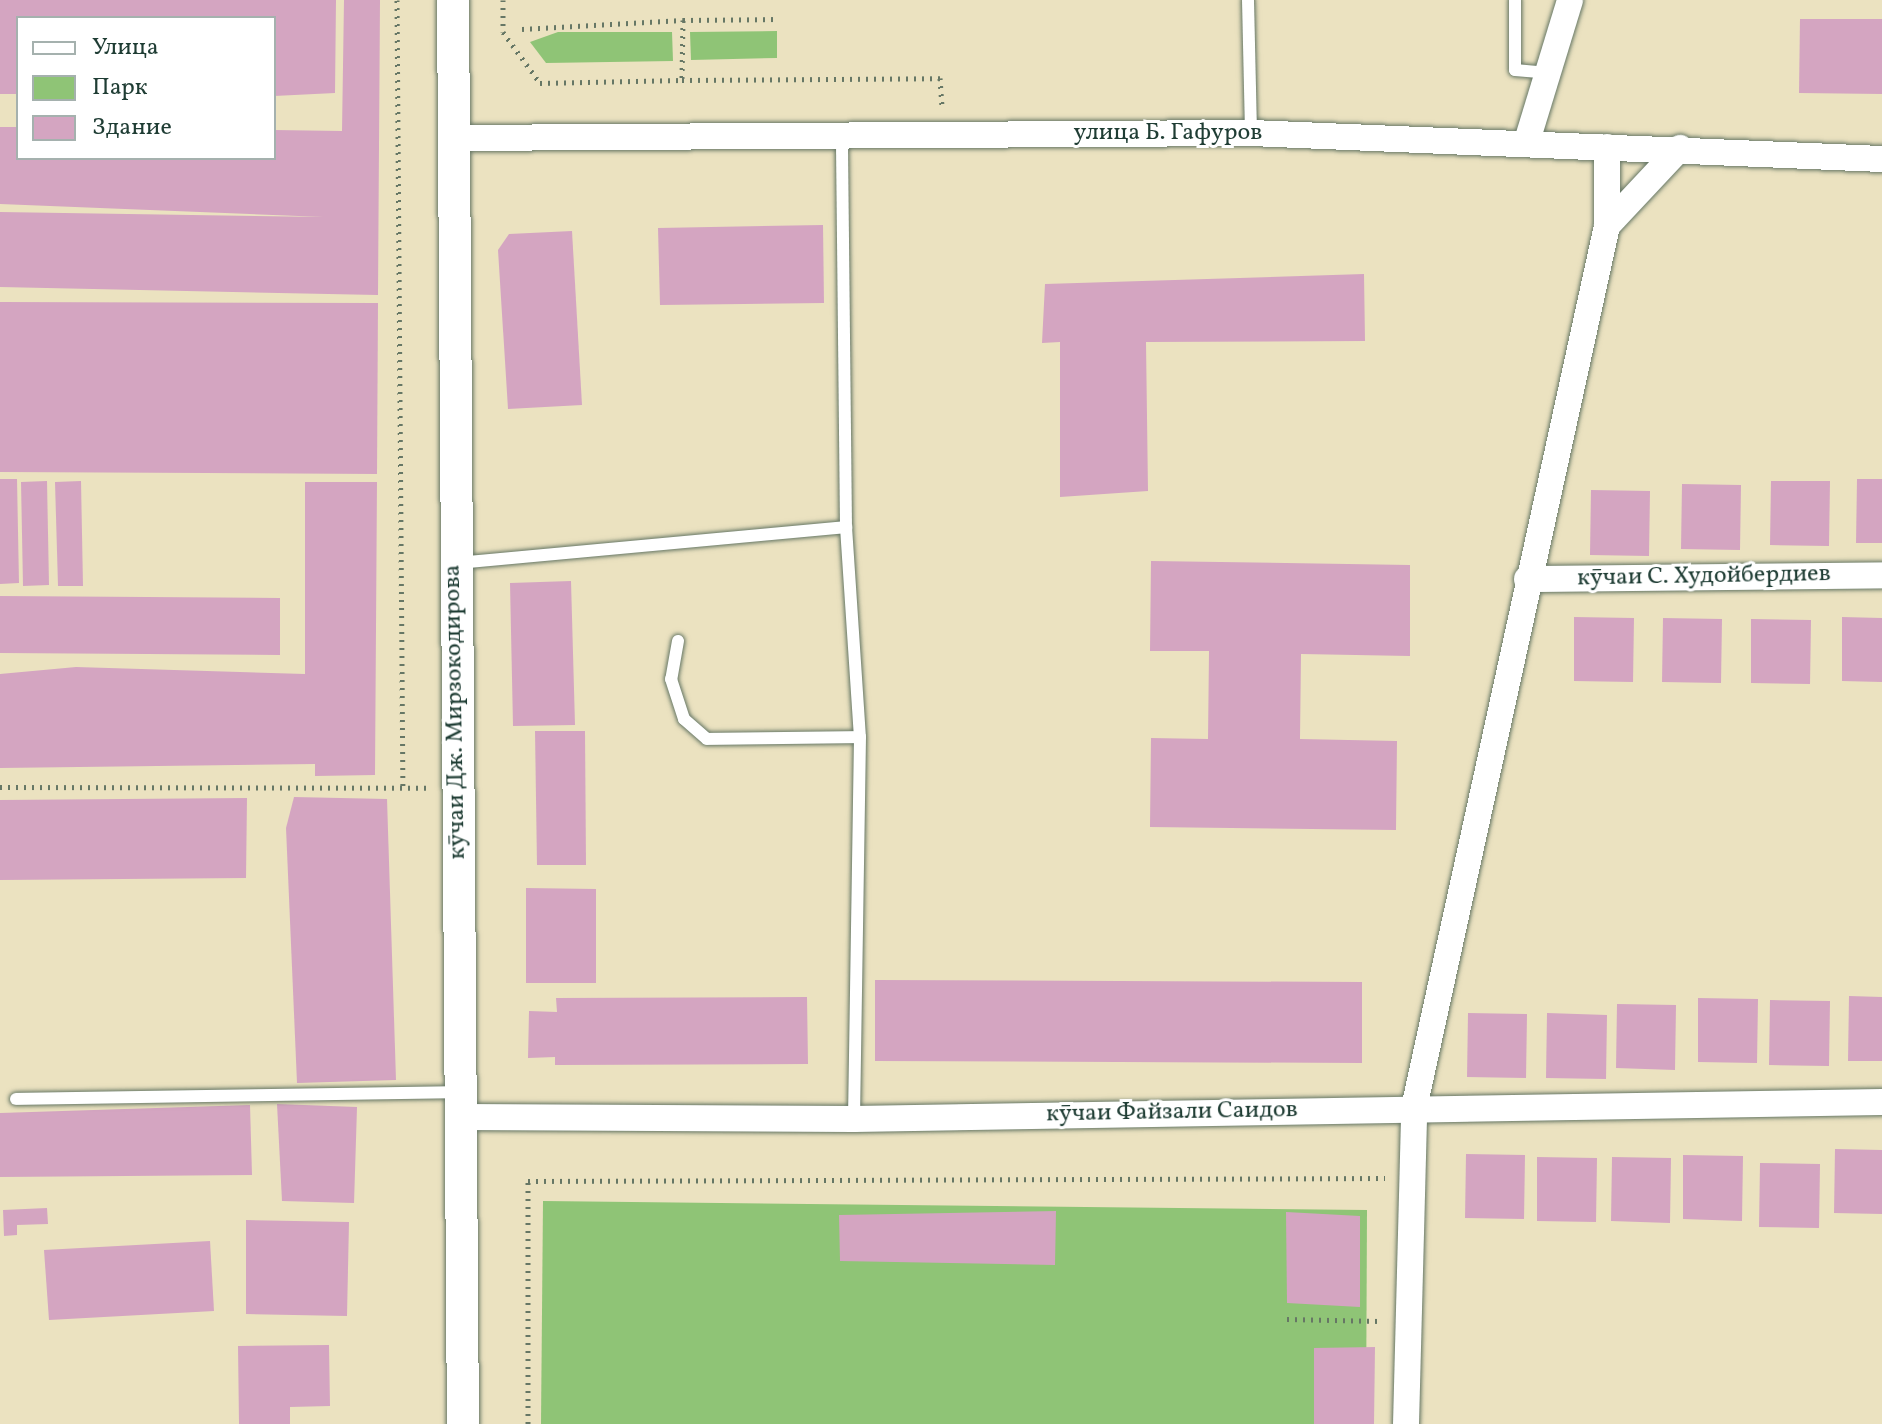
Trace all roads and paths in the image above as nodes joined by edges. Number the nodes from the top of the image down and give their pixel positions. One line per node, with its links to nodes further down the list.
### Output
1 (397, 0): 29 (path)
2 (453, 0): 15 (street, кӯчаи Дж. Мирзокодирова)
3 (503, 0): 11 (path)
4 (1248, 0): 14 (lane)
5 (1515, 0): 10 (lane)
6 (1570, 0): 10 (street)
7 (776, 19): 8 (path)
8 (683, 20): 9 (path); 11 (path)
9 (522, 29)
10 (1548, 73): 16 (street)
11 (682, 80): 13 (path)
12 (842, 133): 13 (street, улица Б. Гафуров); 15 (street, улица Б. Гафуров); 21 (lane)
13 (943, 133): 14 (street, улица Б. Гафуров)
14 (1251, 133): 16 (street, улица Б. Гафуров)
15 (453, 138): 22 (street, кӯчаи Дж. Мирзокодирова)
16 (1527, 141): 17 (street, улица Б. Гафуров)
17 (1607, 147): 18 (street, улица Б. Гафуров); 20 (street)
18 (1680, 148): 19 (street, улица Б. Гафуров); 20 (street)
19 (1882, 159)
20 (1607, 226): 24 (street)
21 (846, 527): 22 (lane); 26 (lane)
22 (455, 564): 27 (street, кӯчаи Дж. Мирзокодирова)
23 (1882, 575): 24 (street, кӯчаи С. Худойбердиев)
24 (1527, 579): 33 (street)
25 (678, 641): 26 (lane)
26 (860, 737): 34 (lane)
27 (457, 785): 29 (path); 32 (street, кӯчаи Дж. Мирзокодирова)
28 (0, 787): 29 (path)
29 (403, 791)
30 (16, 1099): 32 (lane)
31 (1882, 1102): 33 (street, кӯчаи Файзали Саидов)
32 (461, 1105): 34 (street, кӯчаи Файзали Саидов); 38 (street, кӯчаи Дж. Мирзокодирова)
33 (1414, 1108): 34 (street, кӯчаи Файзали Саидов); 37 (street)
34 (854, 1119)
35 (1396, 1178): 39 (path)
36 (1287, 1319): 37 (path)
37 (1408, 1321): 40 (street)
38 (463, 1424)
39 (528, 1424)
40 (1406, 1424)

